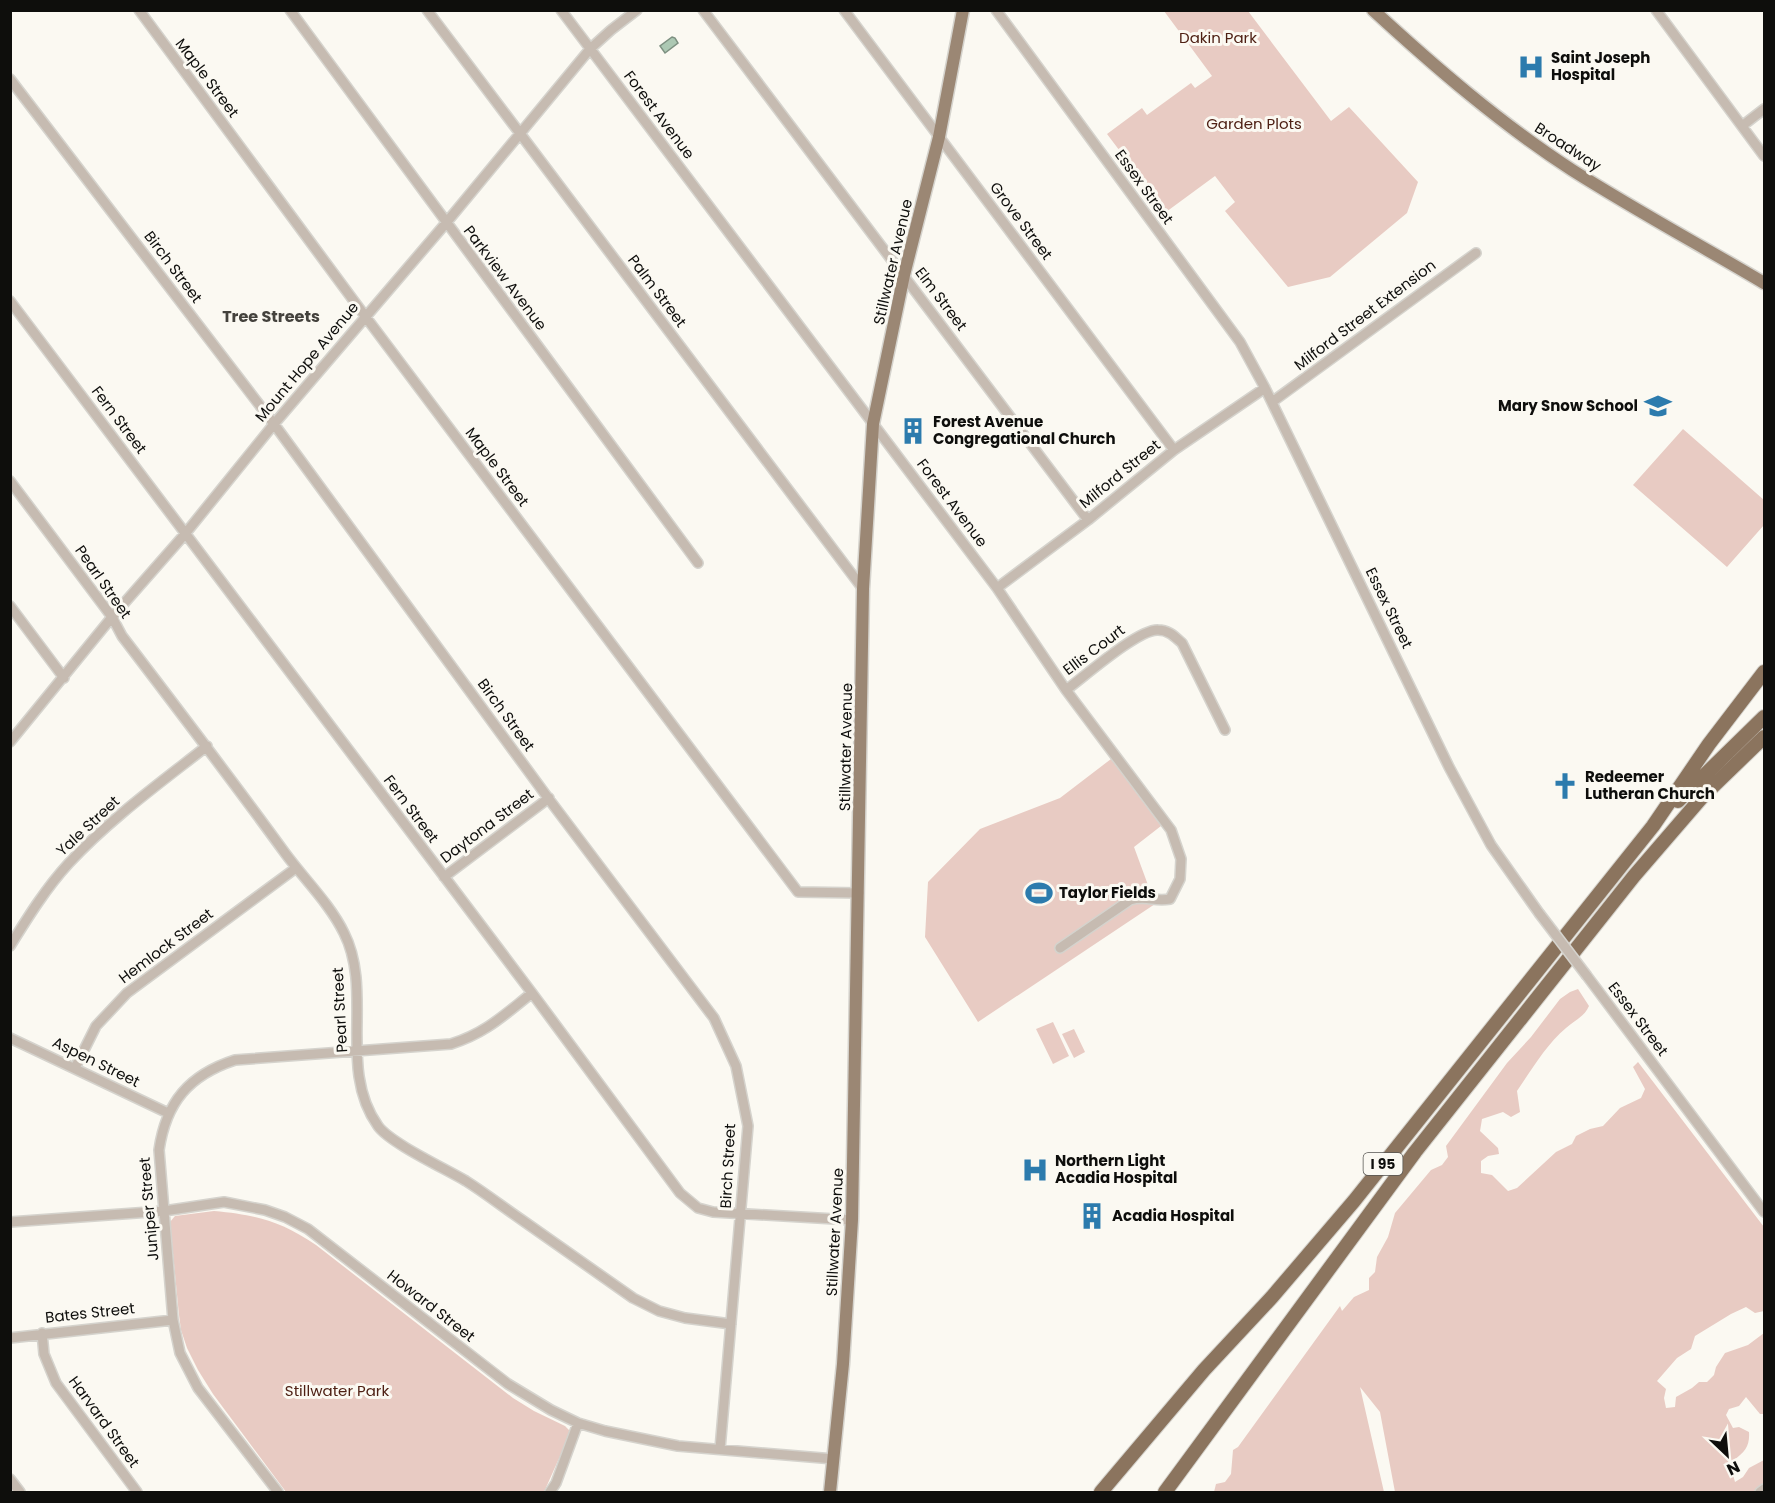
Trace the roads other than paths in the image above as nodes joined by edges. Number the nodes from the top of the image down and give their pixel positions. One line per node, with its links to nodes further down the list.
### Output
1 (139, 10): 24 (street, Maple Street)
2 (290, 10): 19 (street, Parkview Avenue)
3 (427, 10): 16 (street, Palm Street)
4 (561, 10): 12 (street, Forest Avenue)
5 (637, 10): 12 (street, Mount Hope Avenue)
6 (703, 10): 21 (street, Elm Street)
7 (844, 10): 17 (street, Grove Street)
8 (963, 10): 17 (main road, Stillwater Avenue)
9 (996, 10): 25 (street, Essex Street)
10 (1373, 10): 22 (main road, Broadway)
11 (1656, 10): 15 (street)
12 (590, 49): 16 (street, Mount Hope Avenue); 28 (street, Forest Avenue)
13 (10, 79): 27 (street, Birch Street)
14 (1764, 109): 15 (street)
15 (1742, 126): 18 (street)
16 (520, 133): 19 (street, Mount Hope Avenue); 35 (street, Palm Street)
17 (939, 137): 21 (main road, Stillwater Avenue); 29 (street, Grove Street)
18 (1764, 156)
19 (446, 223): 24 (street, Mount Hope Avenue); 33 (street, Parkview Avenue)
20 (1476, 253): 26 (street, Milford Street Extension)
21 (904, 275): 28 (main road, Stillwater Avenue); 31 (street, Elm Street)
22 (1764, 283)
23 (10, 301): 32 (street, Fern Street)
24 (365, 316): 27 (street, Mount Hope Avenue); 50 (street, Maple Street)
25 (1265, 388): 26 (street, Essex Street); 29 (street, Milford Street)
26 (1272, 402): 59 (street, Essex Street, bridge)
27 (273, 424): 32 (street, Mount Hope Avenue); 46 (street, Birch Street)
28 (873, 424): 34 (street, Forest Avenue); 35 (main road, Stillwater Avenue)
29 (1174, 450): 31 (street, Milford Street)
30 (10, 480): 37 (street, Pearl Street)
31 (1088, 520): 34 (street, Milford Street)
32 (185, 534): 37 (street, Mount Hope Avenue); 49 (street, Fern Street)
33 (698, 563)
34 (997, 588): 40 (street, Forest Avenue)
35 (863, 589): 50 (main road, Stillwater Avenue)
36 (10, 606): 39 (street)
37 (112, 617): 39 (street, Mount Hope Avenue); 45 (street, Pearl Street)
38 (1764, 672): 47 (highway)
39 (64, 678): 44 (street, Mount Hope Avenue)
40 (1066, 690): 42 (street, Ellis Court); 52 (street, Forest Avenue)
41 (1764, 717): 47 (highway, I 95)
42 (1225, 730)
43 (1764, 737): 78 (highway, I 95)
44 (10, 742)
45 (207, 746): 48 (street, Pearl Street); 51 (street, Yale Street)
46 (549, 798): 49 (street, Daytona Street); 60 (street, Birch Street)
47 (1653, 826): 77 (highway, I 95)
48 (296, 868): 55 (street, Pearl Street); 56 (street, Hemlock Street)
49 (444, 877): 53 (street, Fern Street)
50 (859, 893): 61 (main road, Stillwater Avenue)
51 (10, 946)
52 (1060, 948)
53 (532, 993): 55 (street, Juniper Street); 60 (street, Fern Street)
54 (10, 1038): 56 (street, Aspen Street)
55 (356, 1052): 57 (street, Juniper Street); 64 (street, Pearl Street)
56 (75, 1068): 57 (street, Aspen Street)
57 (168, 1113): 58 (street, Juniper Street)
58 (164, 1210): 62 (street, Howard Street); 63 (street, Juniper Street); 67 (street, Howard Street)
59 (1764, 1212)
60 (741, 1214): 61 (street, Fern Street); 64 (street, Birch Street)
61 (852, 1220): 69 (main road, Stillwater Avenue)
62 (10, 1222)
63 (173, 1320): 65 (street, Bates Street); 74 (street, Juniper Street)
64 (731, 1324): 68 (street, Birch Street)
65 (42, 1333): 66 (street, Bates Street); 73 (street, Harvard Street)
66 (10, 1338)
67 (578, 1423): 68 (street, Howard Street); 75 (street)
68 (720, 1449): 69 (street, Howard Street)
69 (834, 1459): 76 (main road, Stillwater Avenue)
70 (10, 1479): 72 (street)
71 (1764, 1489): 79 (street)
72 (20, 1492)
73 (137, 1492)
74 (278, 1492)
75 (550, 1492)
76 (830, 1492)
77 (1101, 1492)
78 (1165, 1492)
79 (1760, 1492)

